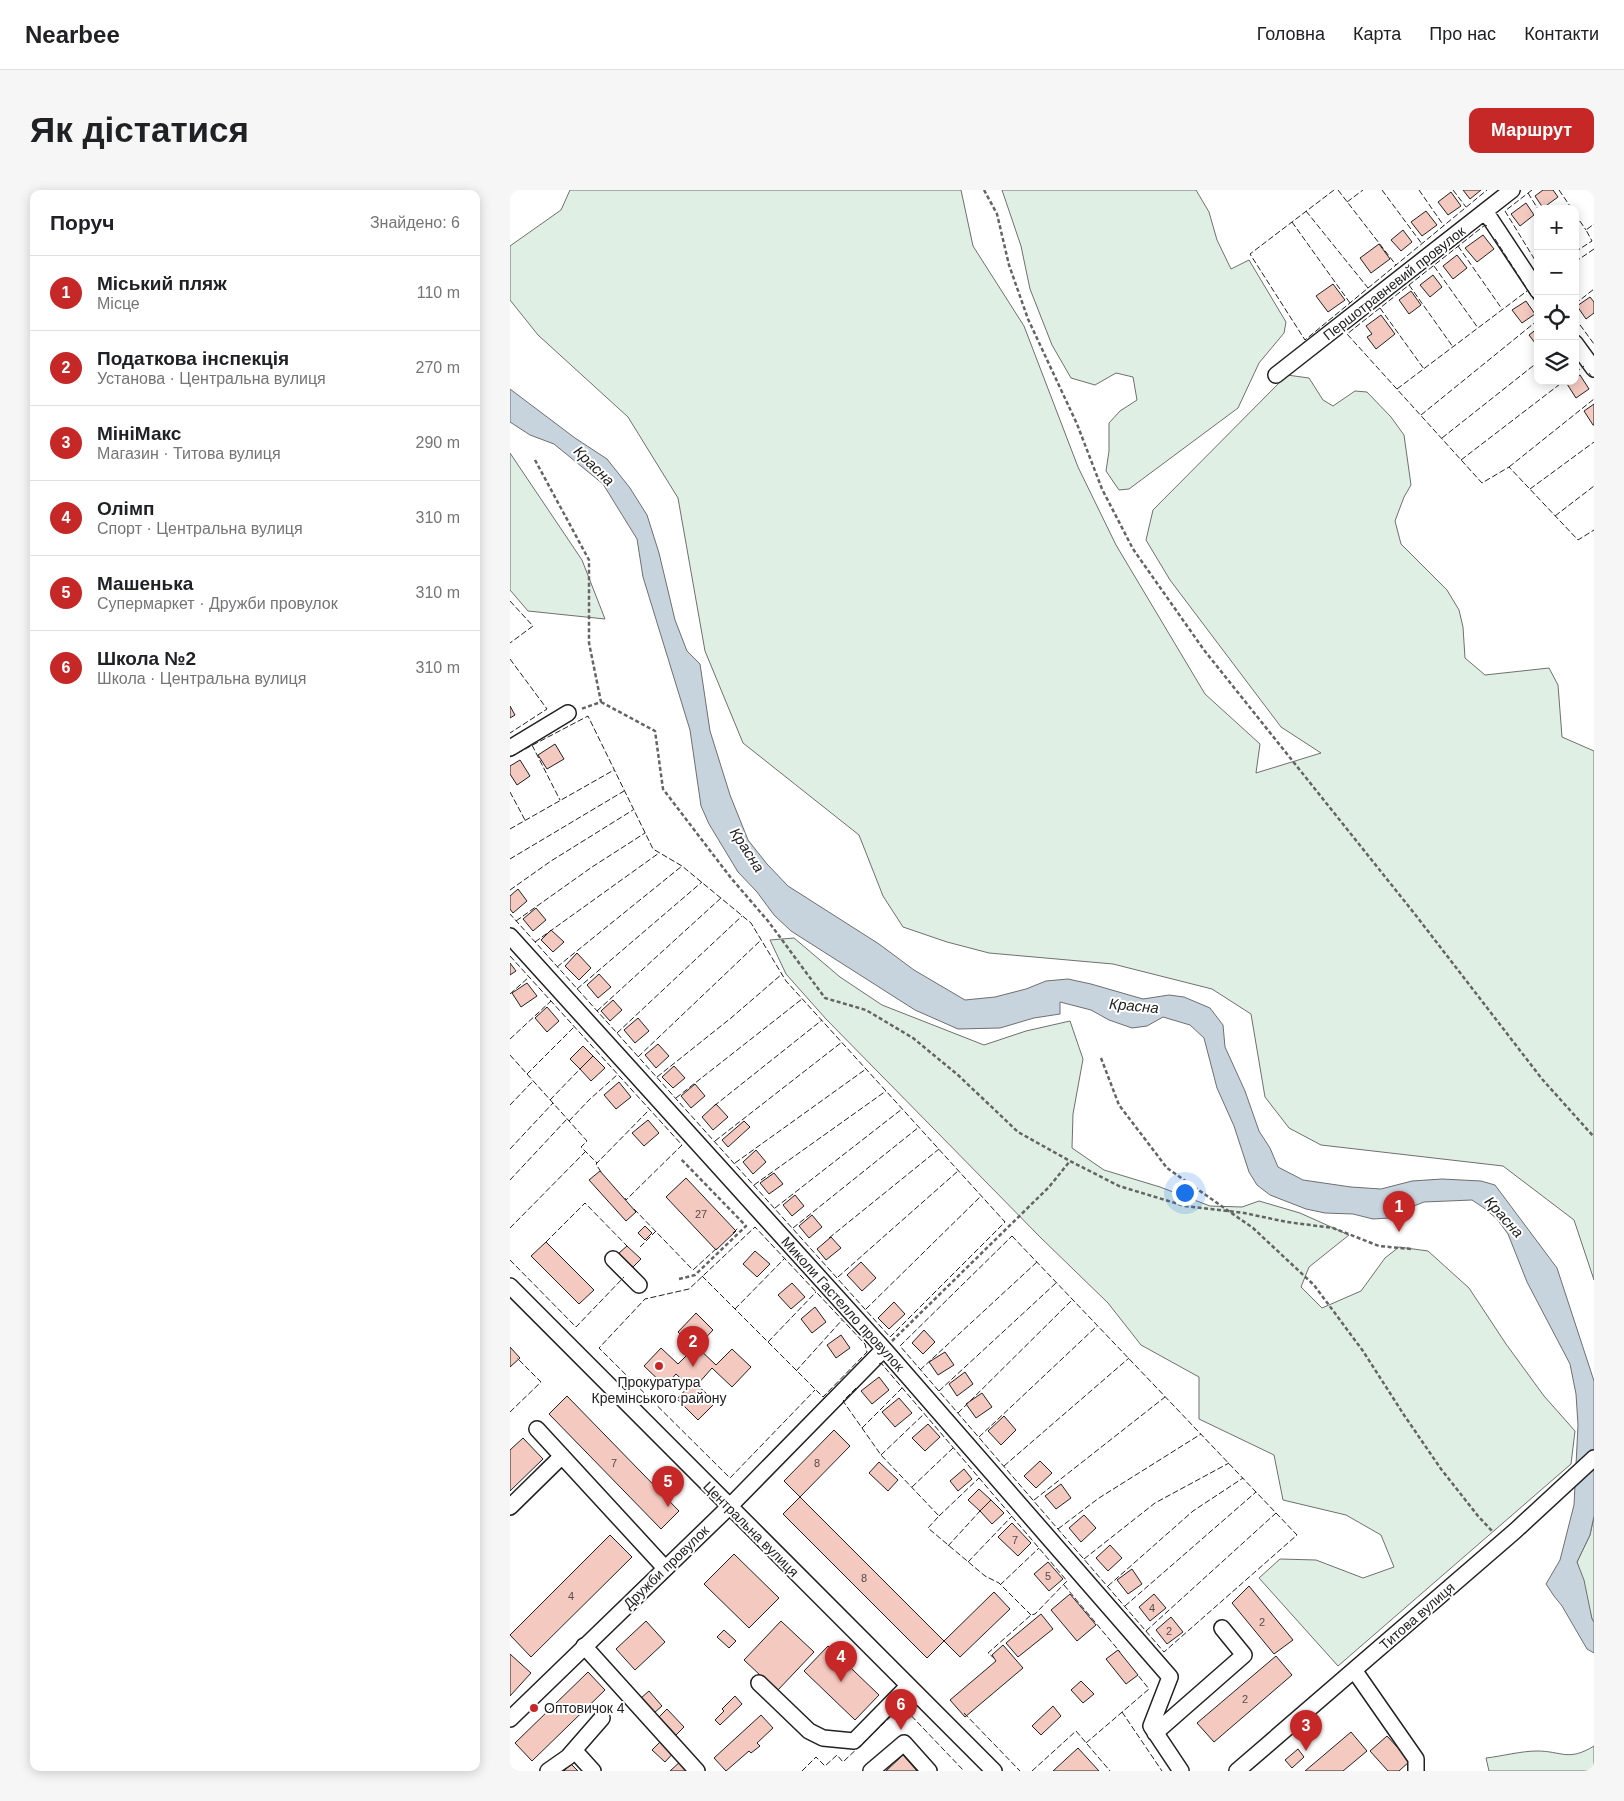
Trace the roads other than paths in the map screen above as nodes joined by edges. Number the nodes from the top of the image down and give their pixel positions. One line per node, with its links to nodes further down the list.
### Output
1 (1512, 190): 2 (street, Першотравневий провулок)
2 (1485, 211): 3 (street); 6 (street, Першотравневий провулок)
3 (1534, 285)
4 (1579, 348): 5 (street)
5 (1594, 369)
6 (1276, 376)
7 (568, 713): 8 (street)
8 (510, 748)
9 (510, 936): 13 (street, Миколи Гастелло провулок)
10 (613, 1260): 11 (street)
11 (639, 1285)
12 (510, 1286): 18 (street, Центральна вулиця)
13 (884, 1349): 18 (street, Дружби провулок); 27 (street, Миколи Гастелло провулок)
14 (537, 1429): 15 (street)
15 (562, 1456): 17 (street); 19 (street)
16 (1594, 1458): 22 (street, Титова вулиця)
17 (510, 1507)
18 (729, 1507): 19 (street, Дружби провулок); 24 (street, Центральна вулиця)
19 (665, 1568): 21 (street, Дружби провулок)
20 (1222, 1628): 27 (street)
21 (584, 1646): 26 (street, Дружби провулок); 31 (street)
22 (1354, 1670): 36 (street, Титова вулиця); 37 (street)
23 (759, 1683): 24 (street)
24 (908, 1686): 34 (street, Центральна вулиця)
25 (602, 1718): 28 (street)
26 (510, 1719)
27 (1155, 1733): 35 (street)
28 (574, 1750): 29 (street); 30 (street)
29 (548, 1771)
30 (593, 1771)
31 (697, 1771)
32 (871, 1771): 33 (street)
33 (929, 1771)
34 (994, 1771)
35 (1181, 1771)
36 (1237, 1771)
37 (1416, 1771)

